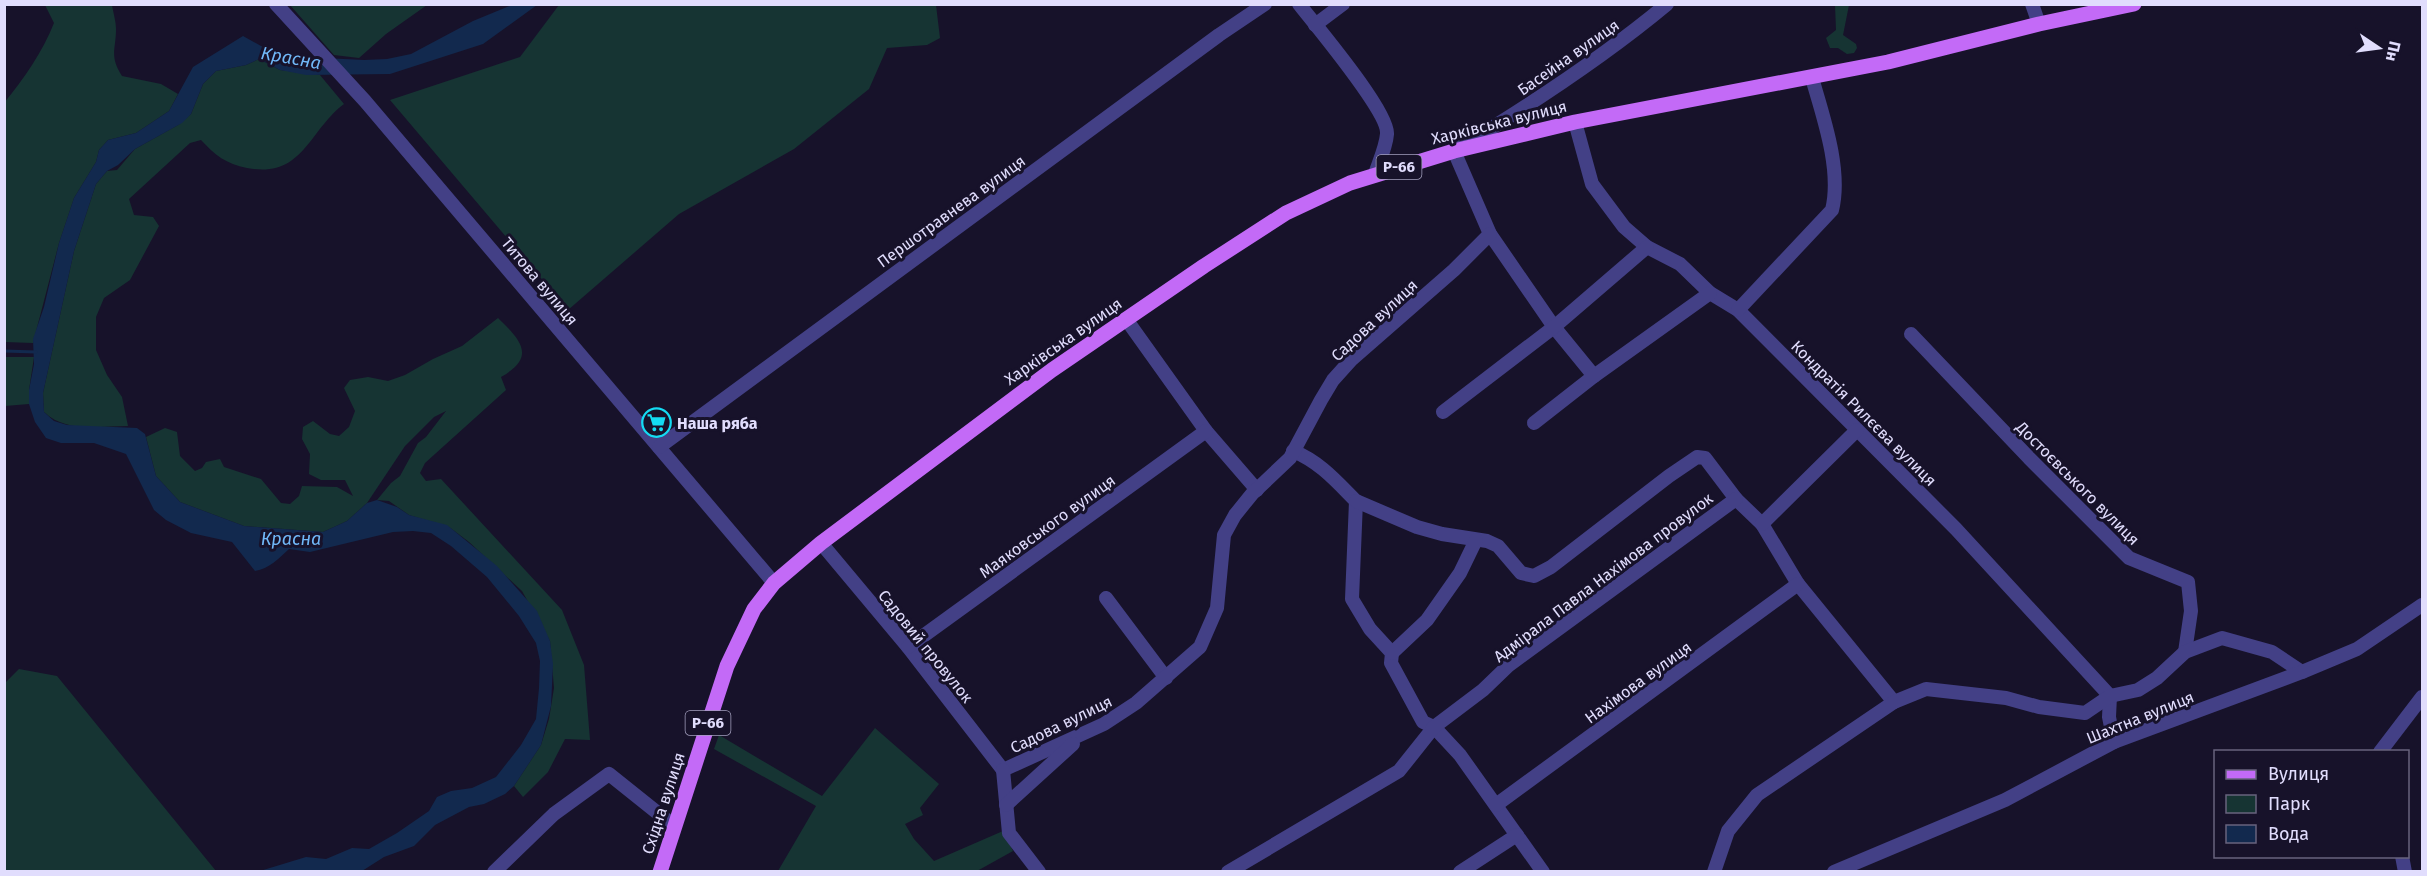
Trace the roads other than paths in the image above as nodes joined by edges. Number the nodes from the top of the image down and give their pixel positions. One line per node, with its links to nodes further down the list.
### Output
1 (1265, 4): 26 (street, Першотравнева вулиця)
2 (1299, 4): 9 (street)
3 (1343, 4): 9 (street)
4 (1667, 4): 12 (street, Басейна вулиця)
5 (2032, 4): 8 (street)
6 (2134, 4): 8 (main road, Харківська вулиця / Р-66)
7 (279, 8): 26 (street, Титова вулиця)
8 (2039, 24): 10 (main road, Харківська вулиця / Р-66)
9 (1315, 25): 13 (street)
10 (1812, 78): 11 (main road, Харківська вулиця / Р-66); 17 (street)
11 (1575, 122): 12 (main road, Харківська вулиця / Р-66); 15 (street, Кондратія Рилєєва вулиця)
12 (1454, 150): 13 (main road, Харківська вулиця / Р-66); 14 (street)
13 (1375, 174): 18 (main road, Харківська вулиця / Р-66)
14 (1490, 234): 19 (street); 27 (street, Садова вулиця)
15 (1647, 247): 16 (street, Кондратія Рилєєва вулиця); 19 (street)
16 (1710, 293): 17 (street, Кондратія Рилєєва вулиця); 21 (street)
17 (1738, 310): 24 (street, Кондратія Рилєєва вулиця)
18 (1126, 319): 25 (street); 33 (main road, Харківська вулиця / Р-66)
19 (1554, 327): 21 (street); 22 (street)
20 (1911, 334): 39 (street, Достоєвського вулиця)
21 (1594, 376): 23 (street)
22 (1443, 412)
23 (1534, 423)
24 (1857, 430): 31 (street); 43 (street, Кондратія Рилєєва вулиця)
25 (1206, 431): 28 (street); 38 (street, Маяковського вулиця)
26 (659, 447): 34 (street, Титова вулиця)
27 (1293, 451): 28 (street, Садова вулиця); 30 (street)
28 (1257, 490): 42 (street, Садова вулиця)
29 (1736, 499): 31 (street); 32 (street); 46 (street, Адмірала Павла Нахімова провулок)
30 (1356, 501): 32 (street); 40 (street)
31 (1762, 524): 35 (street)
32 (1476, 540): 40 (street)
33 (821, 543): 34 (main road, Харківська вулиця / Р-66); 38 (street, Садовий провулок)
34 (774, 583): 53 (main road, Східна вулиця / Р-66)
35 (1798, 584): 45 (street); 52 (street, Нахімова вулиця)
36 (1106, 598): 42 (street)
37 (2422, 605): 41 (street, Шахтна вулиця)
38 (908, 647): 50 (street, Садовий провулок)
39 (2185, 652): 41 (street); 43 (street)
40 (1392, 658): 46 (street)
41 (2302, 672): 48 (street, Шахтна вулиця)
42 (1166, 678): 47 (street, Садова вулиця)
43 (2110, 696): 45 (street); 48 (street)
44 (2422, 697): 49 (street)
45 (1894, 702): 61 (street)
46 (1434, 727): 52 (street); 58 (street, Адмірала Павла Нахімова провулок)
47 (1081, 735): 50 (street, Садова вулиця); 51 (street)
48 (2114, 742): 62 (street, Шахтна вулиця)
49 (2382, 750)
50 (1003, 770): 51 (street)
51 (1006, 805): 57 (street)
52 (1496, 805): 54 (street)
53 (674, 826): 55 (street); 56 (main road, Східна вулиця / Р-66)
54 (1517, 835): 59 (street); 60 (street)
55 (494, 872)
56 (660, 872)
57 (1039, 872)
58 (1228, 872)
59 (1460, 872)
60 (1543, 872)
61 (1714, 872)
62 (1834, 872)

